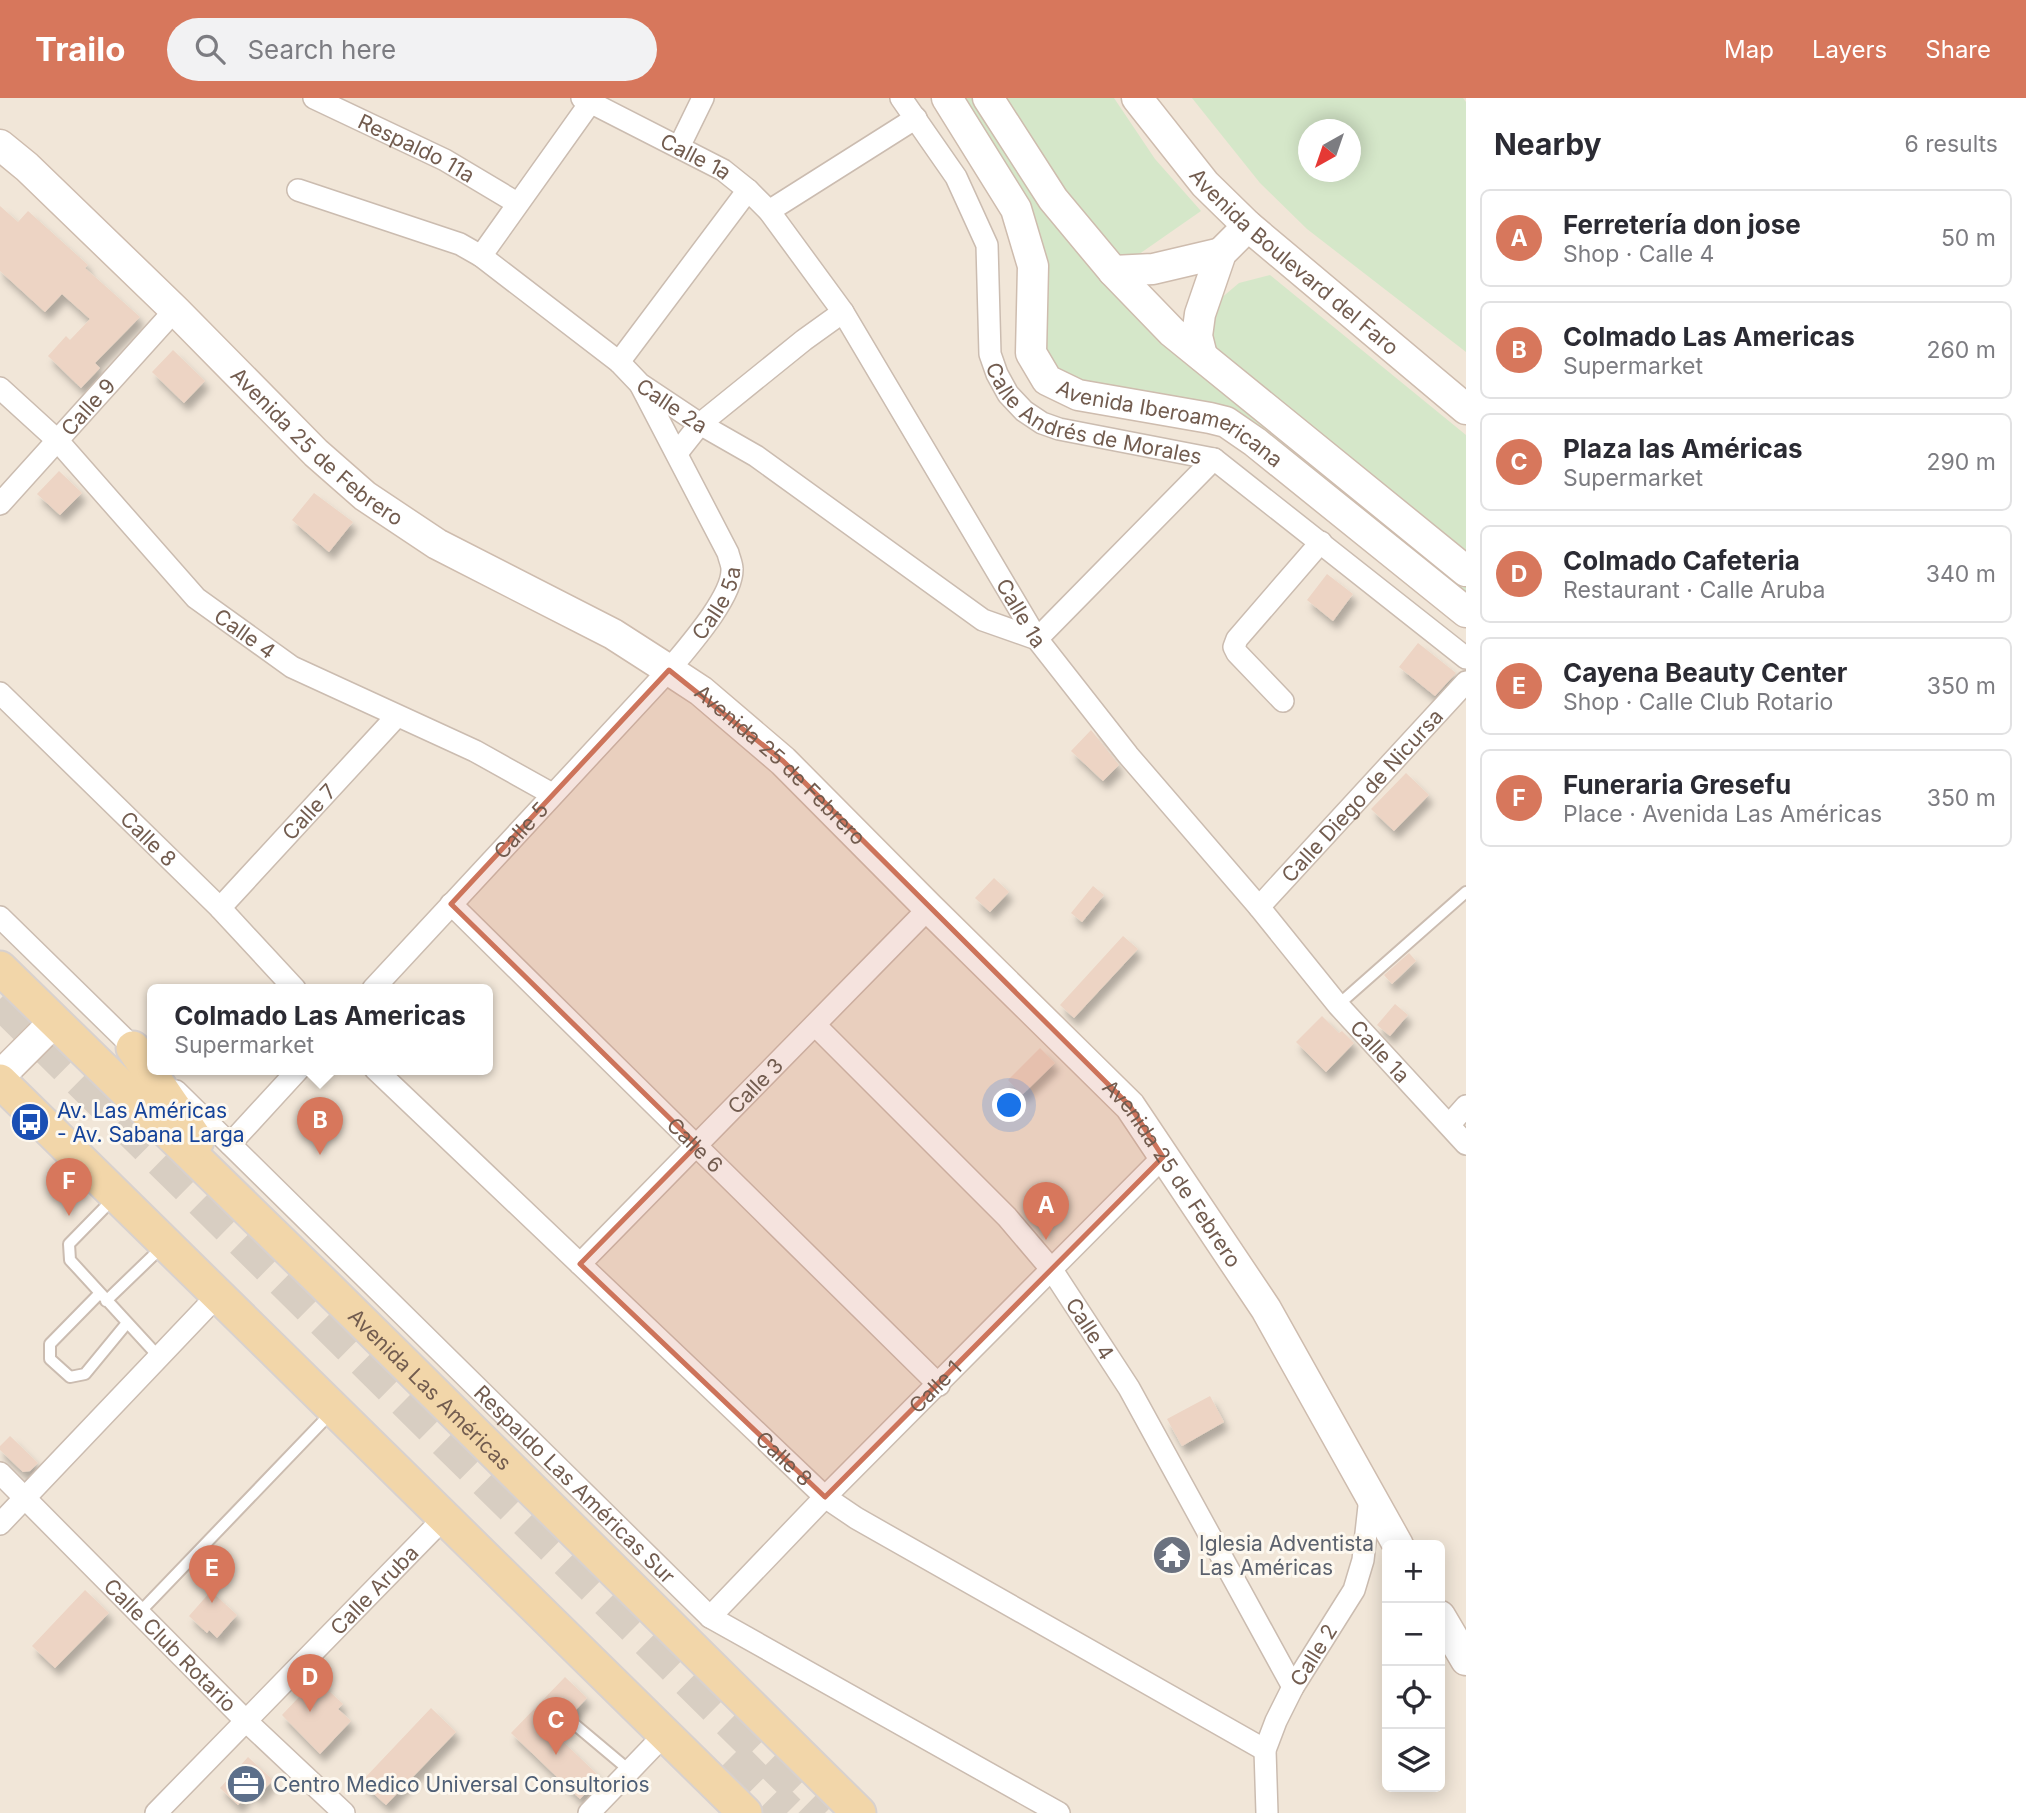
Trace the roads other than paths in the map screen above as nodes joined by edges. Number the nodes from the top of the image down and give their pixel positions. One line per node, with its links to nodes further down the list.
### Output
1 (314, 98): 13 (street, Respaldo 11a)
2 (703, 98): 10 (street)
3 (901, 98): 8 (street, Calle Andrés de Morales)
4 (947, 98): 33 (street, Avenida Iberoamericana)
5 (988, 98): 18 (street, Avenida Iberoamericana)
6 (1137, 98): 15 (street, Avenida Boulevard del Faro)
7 (586, 100): 10 (street, Calle 1a); 13 (street)
8 (916, 118): 14 (street); 29 (street, Calle Andrés de Morales)
9 (0, 145): 19 (street, Avenida 25 de Febrero)
10 (679, 147): 12 (street, Calle 1a)
11 (298, 190): 17 (street, Calle 2a)
12 (748, 190): 14 (street, Calle 1a); 22 (street)
13 (517, 203): 17 (street)
14 (769, 211): 20 (street, Calle 1a)
15 (1248, 226): 16 (street); 25 (street, Avenida Boulevard del Faro)
16 (1221, 253): 18 (street); 21 (street)
17 (481, 256): 22 (street, Calle 2a)
18 (1113, 271): 21 (street, Avenida Iberoamericana)
19 (175, 310): 27 (street, Calle 9); 36 (street, Avenida 25 de Febrero)
20 (843, 312): 26 (street); 34 (street, Calle 1a)
21 (1202, 356): 32 (street, Avenida Iberoamericana)
22 (619, 362): 23 (street, Calle 2a)
23 (640, 384): 26 (street, Calle 2a); 28 (street, Calle 5a)
24 (0, 388): 27 (street, Calle 4)
25 (1466, 409)
26 (700, 424): 28 (street); 34 (street, Calle 2a)
27 (57, 440): 30 (street, Calle 9); 40 (street, Calle 4)
28 (677, 453): 36 (street, Calle 5a)
29 (1214, 459): 31 (street, Calle Andrés de Morales); 34 (street)
30 (0, 504)
31 (1321, 542): 35 (street, Calle Andrés de Morales); 39 (street)
32 (1466, 571)
33 (1466, 612)
34 (1037, 639): 44 (street, Calle 1a)
35 (1466, 658)
36 (669, 670): 41 (street, Calle 5); 46 (street, Avenida 25 de Febrero)
37 (1466, 682): 44 (street, Calle Diego de Nicursa)
38 (0, 692): 45 (street, Calle 8)
39 (1283, 701)
40 (397, 716): 41 (street, Calle 4); 45 (street, Calle 7)
41 (552, 794): 43 (street, Calle 5)
42 (1466, 892): 51 (lane)
43 (451, 904): 50 (street, Calle 5); 65 (street, Calle 6)
44 (1259, 907): 51 (street, Calle 1a)
45 (220, 908): 49 (street, Calle 8)
46 (929, 908): 53 (street, Calle 3); 66 (street, Avenida 25 de Febrero)
47 (0, 916): 54 (street, Respaldo Las Américas Sur)
48 (0, 968): 52 (main road, Avenida Las Américas)
49 (290, 984)
50 (378, 984)
51 (1338, 1005): 62 (street, Calle 1a)
52 (54, 1022): 59 (street); 71 (main road, Avenida Las Américas)
53 (815, 1025): 65 (street, Calle 3); 70 (street, Calle 4)
54 (146, 1061)
55 (155, 1075): 71 (main road)
56 (160, 1075): 63 (street, Respaldo Las Américas Sur)
57 (293, 1075): 63 (street)
58 (381, 1075): 69 (street, Calle 8)
59 (0, 1076)
60 (0, 1082): 67 (main road)
61 (1466, 1106): 62 (street)
62 (1450, 1124): 64 (street, Calle 1a)
63 (230, 1144): 86 (street, Respaldo Las Américas Sur)
64 (1466, 1144)
65 (697, 1145): 69 (street, Calle 3); 76 (street, Calle 6)
66 (1163, 1157): 70 (street, Calle 1); 80 (street, Avenida 25 de Febrero)
67 (116, 1196): 68 (main road); 73 (lane)
68 (165, 1244): 72 (main road); 73 (lane)
69 (580, 1264): 79 (street, Calle 8)
70 (1052, 1270): 76 (street, Calle 1); 89 (street, Calle 4)
71 (324, 1284): 100 (main road, Avenida Las Américas)
72 (217, 1296): 75 (street); 77 (main road)
73 (102, 1297): 74 (lane); 74 (lane)
74 (127, 1323): 75 (lane)
75 (159, 1357): 81 (street)
76 (939, 1385): 79 (street, Calle 1)
77 (333, 1410): 82 (main road); 85 (lane)
78 (0, 1473): 81 (street, Calle Club Rotario)
79 (825, 1497): 86 (street, Calle 1); 93 (street, Calle 8)
80 (1370, 1497): 84 (street, Avenida 25 de Febrero); 89 (street, Calle 2)
81 (25, 1498): 83 (street); 85 (street, Calle Club Rotario)
82 (444, 1518): 90 (street, Calle Aruba); 92 (main road)
83 (0, 1524)
84 (1395, 1540)
85 (139, 1613): 90 (street, Calle Club Rotario)
86 (710, 1617): 101 (street, Respaldo Las Américas Sur)
87 (1445, 1624): 88 (street)
88 (1466, 1660)
89 (1293, 1687): 93 (street, Calle 2)
90 (245, 1720): 96 (street, Calle Aruba); 97 (street, Calle Club Rotario)
91 (573, 1723): 94 (lane)
92 (664, 1735): 94 (street); 99 (main road)
93 (1265, 1750): 95 (street, Calle 2)
94 (629, 1770): 98 (street)
95 (1266, 1812)
96 (156, 1813)
97 (344, 1813)
98 (589, 1813)
99 (745, 1813)
100 (859, 1813)
101 (1059, 1813)

